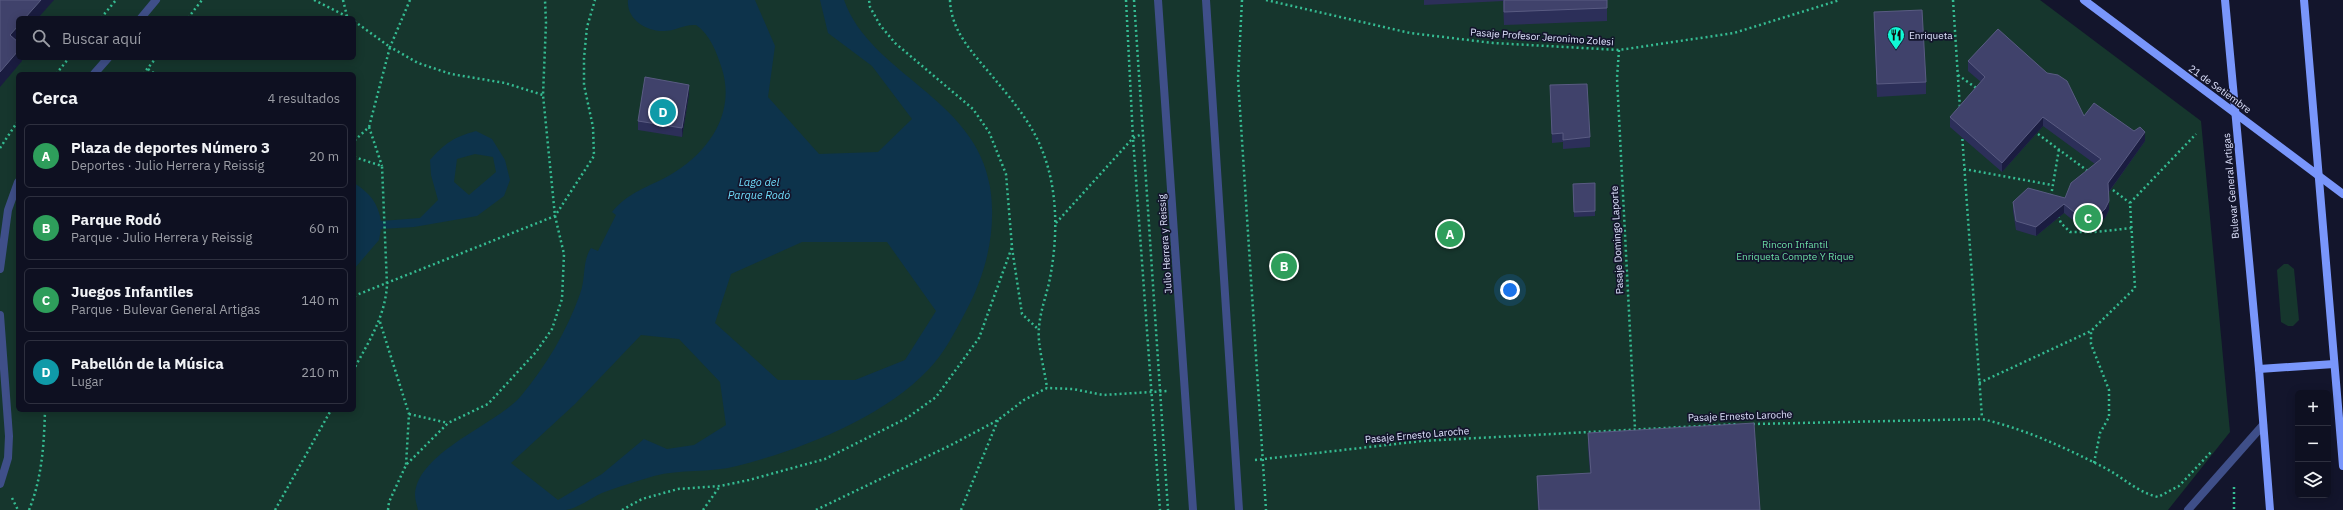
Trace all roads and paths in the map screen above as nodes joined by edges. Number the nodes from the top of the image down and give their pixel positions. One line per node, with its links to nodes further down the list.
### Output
1 (116, 0): 22 (path)
2 (156, 0): 23 (street)
3 (202, 0): 24 (path)
4 (314, 0): 25 (path)
5 (343, 0): 26 (path)
6 (410, 0): 28 (path)
7 (545, 0): 40 (path)
8 (595, 0): 65 (path)
9 (869, 0): 68 (path)
10 (950, 0): 66 (path)
11 (1126, 0): 49 (path)
12 (1134, 0): 47 (path)
13 (1158, 0): 83 (street, Julio Herrera y Reissig)
14 (1206, 0): 94 (street)
15 (1242, 0): 93 (path)
16 (1266, 0): 29 (path, Pasaje Profesor Jeronimo Zolesi)
17 (1840, 0): 29 (path, Pasaje Profesor Jeronimo Zolesi)
18 (1953, 0): 38 (path)
19 (2084, 0): 41 (main road, 21 de Setiembre)
20 (2225, 0): 41 (main road, Bulevar General Artigas)
21 (2304, 0): 56 (main road)
22 (103, 16)
23 (143, 16)
24 (190, 16)
25 (347, 16)
26 (349, 16)
27 (356, 22): 28 (path)
28 (390, 47): 40 (path); 45 (path)
29 (1619, 50): 91 (path, Pasaje Domingo Laporte)
30 (67, 60): 34 (path)
31 (106, 60): 35 (street)
32 (155, 60): 33 (path)
33 (148, 69): 36 (path); 37 (path)
34 (58, 72)
35 (96, 72)
36 (145, 72)
37 (152, 72)
38 (1958, 75): 39 (path); 42 (path)
39 (1981, 92)
40 (543, 96): 65 (path)
41 (2234, 111): 56 (main road, 21 de Setiembre); 78 (main road, Bulevar General Artigas)
42 (1961, 114)
43 (16, 124): 51 (path)
44 (2029, 126): 52 (path)
45 (369, 127): 50 (path); 54 (path)
46 (1962, 130): 55 (path)
47 (1142, 134): 49 (path); 81 (path)
48 (2196, 134): 63 (path)
49 (1133, 138): 66 (path); 82 (path)
50 (356, 139)
51 (0, 148)
52 (2059, 149): 57 (path); 58 (path)
53 (356, 158): 54 (path)
54 (382, 166): 70 (path)
55 (1964, 169): 58 (path); 79 (path)
56 (2320, 175): 61 (main road, 21 de Setiembre); 76 (main road)
57 (2095, 177)
58 (2052, 184): 62 (path)
59 (2108, 186): 63 (path)
60 (16, 188): 69 (street)
61 (2343, 194)
62 (2053, 201)
63 (2130, 203): 67 (path)
64 (2055, 208): 67 (path)
65 (555, 216): 70 (path); 89 (path)
66 (1056, 223): 74 (path)
67 (2132, 228): 75 (path)
68 (1012, 247): 74 (path); 100 (path)
69 (0, 269)
70 (387, 285): 71 (path); 73 (path)
71 (356, 295)
72 (0, 315): 98 (street)
73 (380, 322): 77 (path); 86 (path)
74 (1038, 329): 80 (path)
75 (2091, 330): 79 (path); 95 (path)
76 (2334, 364): 78 (main road); 97 (main road)
77 (356, 365)
78 (2259, 369): 90 (main road, Bulevar General Artigas)
79 (1979, 383): 87 (path)
80 (1047, 388): 82 (path); 88 (path)
81 (1159, 391): 82 (path); 83 (path); 109 (path)
82 (1150, 392): 108 (path)
83 (1185, 392): 110 (street, Julio Herrera y Reissig)
84 (45, 412): 101 (path)
85 (330, 412): 102 (path)
86 (409, 414): 89 (path); 96 (path)
87 (1982, 419): 91 (path, Pasaje Ernesto Laroche); 95 (path, Pasaje Ernesto Laroche)
88 (998, 420): 106 (path); 107 (path)
89 (448, 423): 96 (path)
90 (2263, 426): 113 (street); 115 (main road, Bulevar General Artigas)
91 (1635, 429): 93 (path, Pasaje Ernesto Laroche)
92 (2211, 452): 95 (path, Pasaje Ernesto Laroche)
93 (1262, 458): 94 (path, Pasaje Ernesto Laroche); 112 (path)
94 (1236, 462): 111 (street)
95 (2094, 462)
96 (406, 465): 103 (path)
97 (2343, 466)
98 (0, 484)
99 (2234, 484): 114 (path)
100 (720, 486): 104 (path); 105 (path)
101 (29, 510)
102 (275, 510)
103 (388, 510)
104 (622, 510)
105 (703, 510)
106 (816, 510)
107 (961, 510)
108 (1160, 510)
109 (1168, 510)
110 (1193, 510)
111 (1239, 510)
112 (1266, 510)
113 (2188, 510)
114 (2234, 510)
115 (2270, 510)

